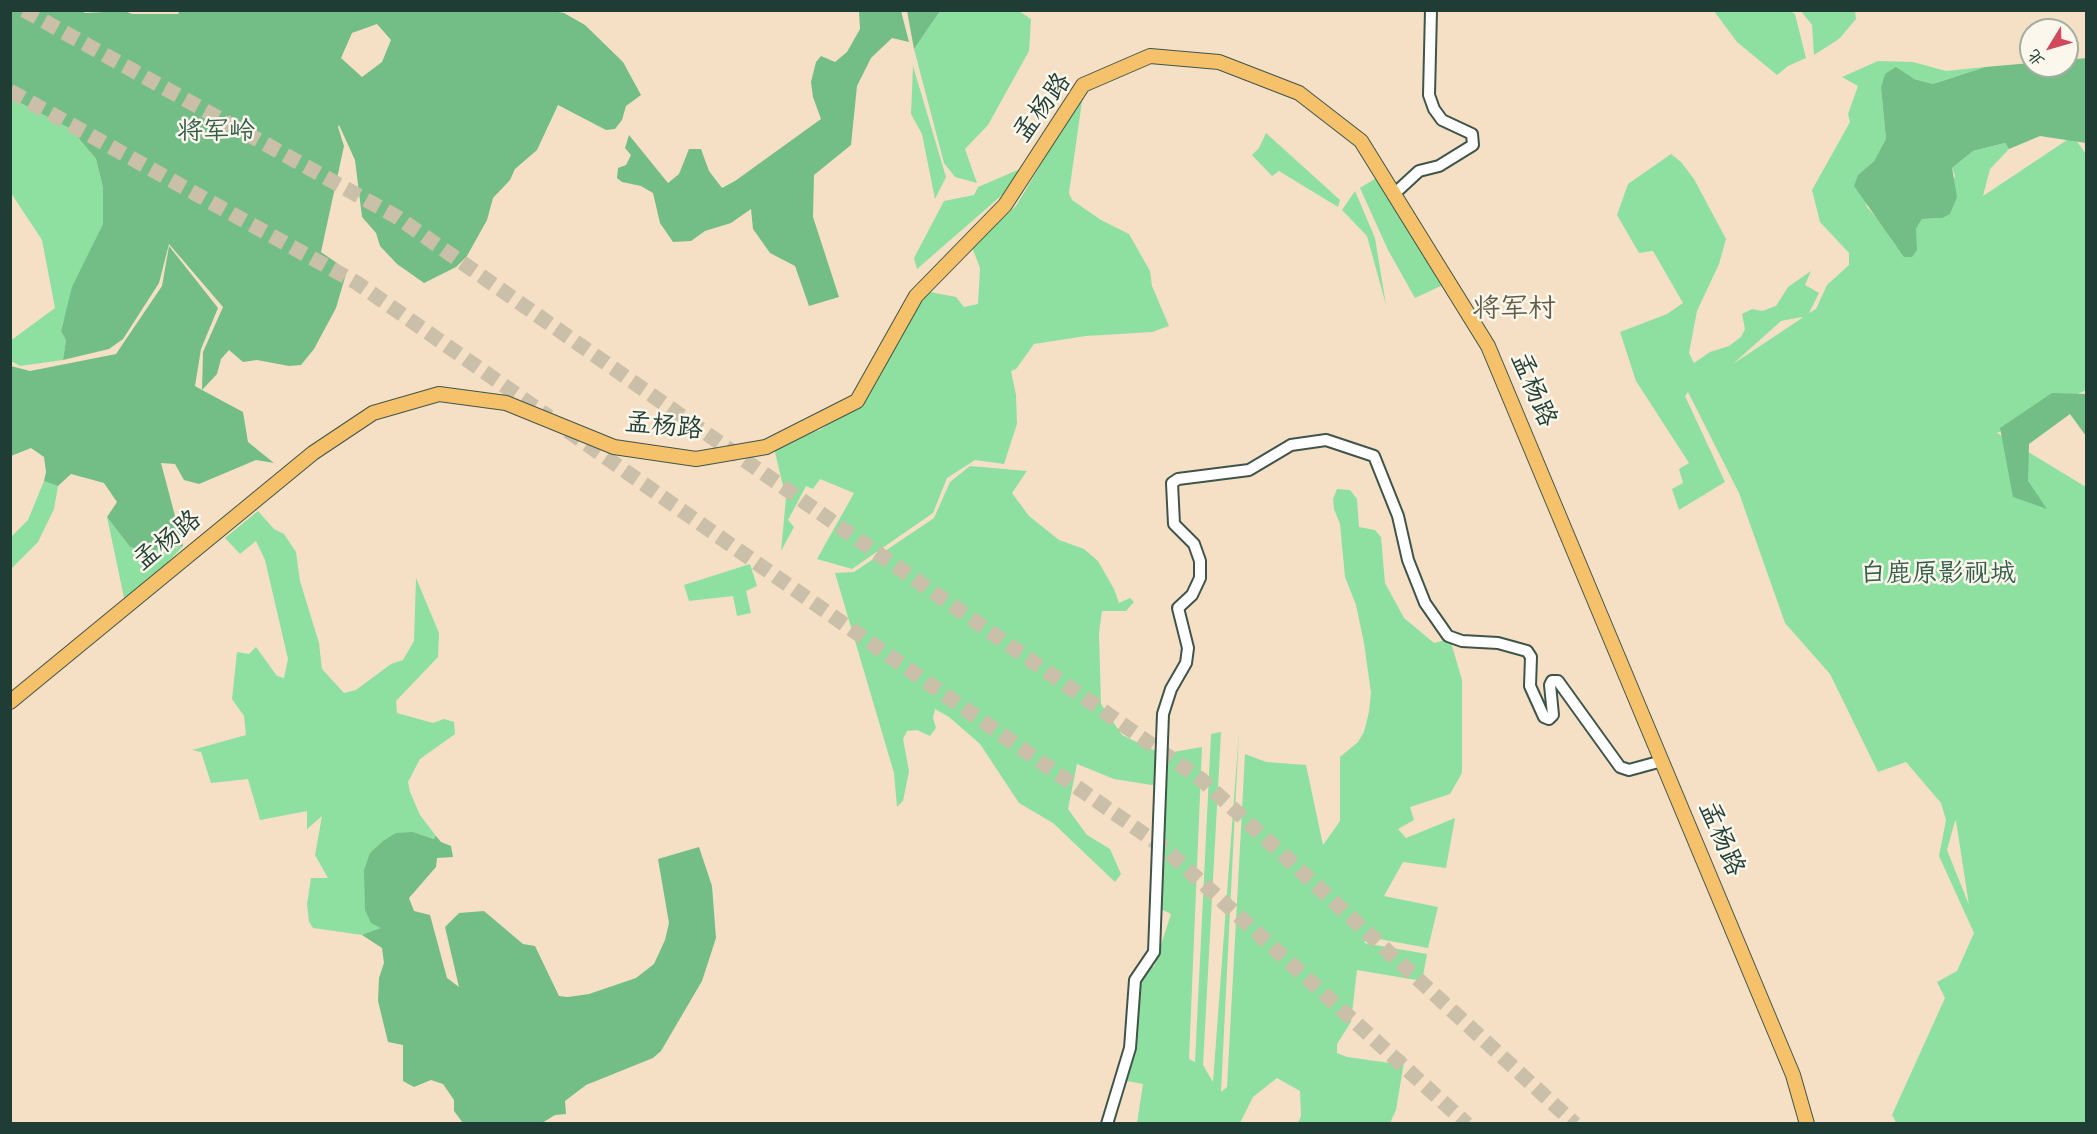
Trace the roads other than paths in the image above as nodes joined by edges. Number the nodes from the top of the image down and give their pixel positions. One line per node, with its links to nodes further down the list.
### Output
1 (1431, 10): 2 (street)
2 (1394, 195): 3 (main road, 孟杨路); 4 (main road, 孟杨路)
3 (10, 702)
4 (1662, 761): 5 (street); 6 (main road, 孟杨路)
5 (1107, 1124)
6 (1807, 1124)

